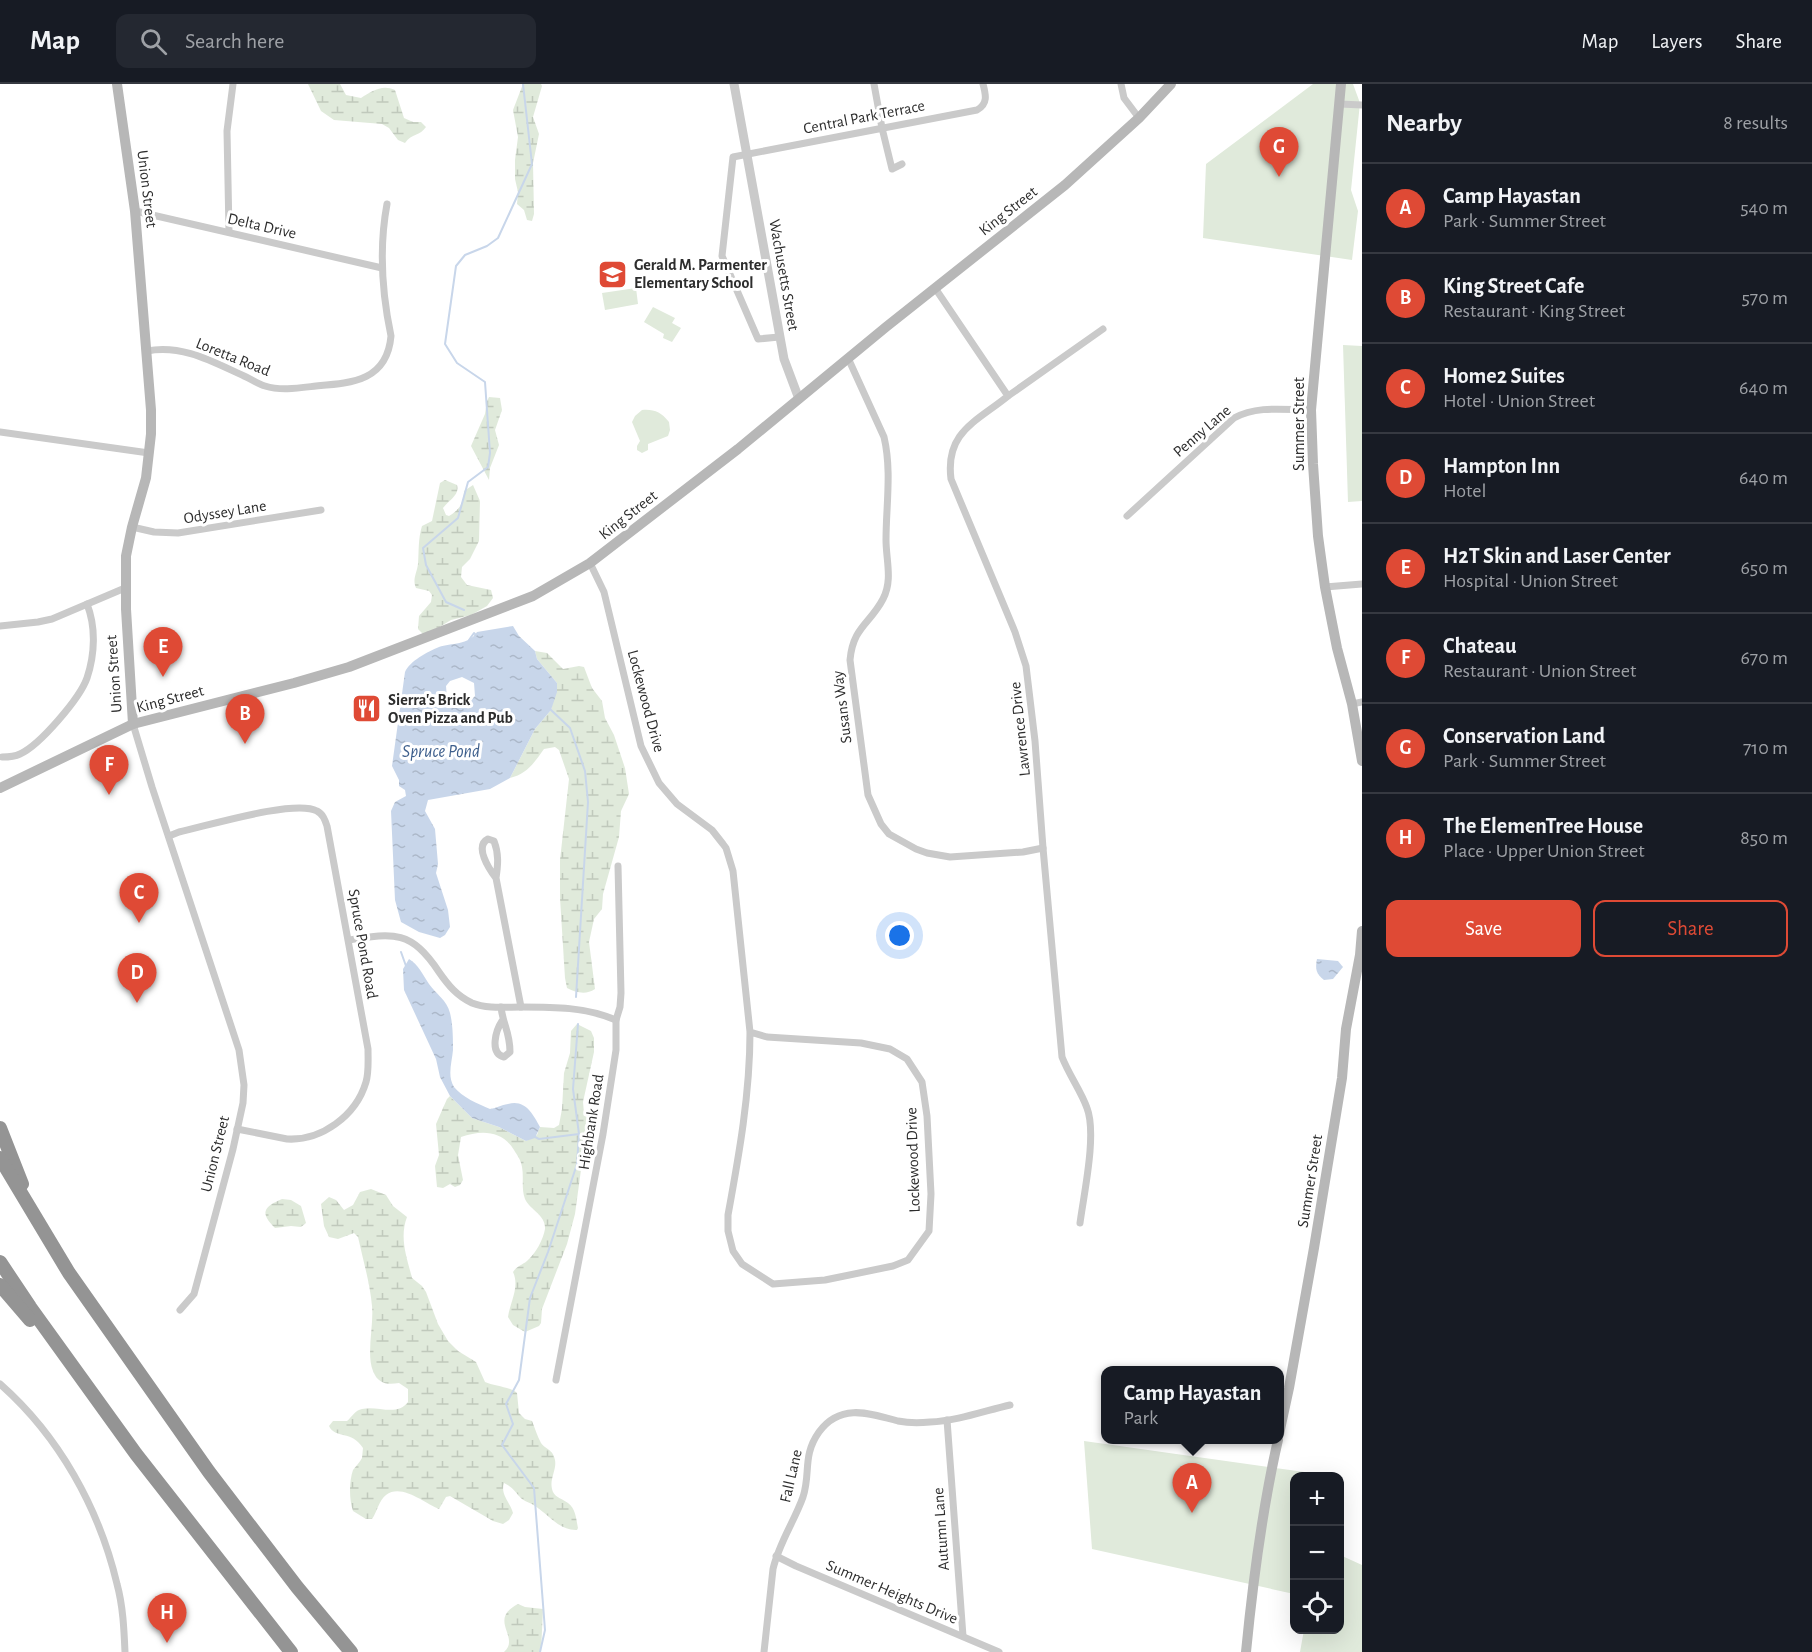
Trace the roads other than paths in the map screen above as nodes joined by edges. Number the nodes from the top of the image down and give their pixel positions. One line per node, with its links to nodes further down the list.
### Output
1 (117, 84): 16 (main road, Union Street)
2 (233, 84): 17 (street)
3 (734, 84): 13 (street, Wachusetts Street)
4 (874, 84): 12 (street)
5 (983, 84): 12 (street, Central Park Terrace)
6 (1121, 84): 11 (street)
7 (1172, 84): 11 (main road, King Street)
8 (1341, 84): 9 (main road, Summer Street)
9 (1340, 104): 10 (street); 26 (main road, Summer Street)
10 (1362, 105)
11 (1138, 118): 19 (main road, King Street)
12 (882, 128): 13 (street, Central Park Terrace); 14 (street)
13 (747, 154): 21 (street, Wachusetts Street); 21 (street)
14 (902, 164)
15 (387, 204): 18 (street)
16 (135, 211): 17 (street, Delta Drive); 22 (main road, Union Street)
17 (229, 232): 18 (street, Delta Drive)
18 (382, 268): 22 (street, Loretta Road)
19 (935, 288): 23 (main road, King Street); 24 (street)
20 (1103, 329): 24 (street, Lawrence Drive)
21 (779, 337): 25 (street, Wachusetts Street)
22 (147, 351): 28 (main road, Union Street)
23 (848, 358): 25 (main road, King Street); 44 (street, Susans Way)
24 (1008, 396): 44 (street, Lawrence Drive)
25 (798, 399): 32 (main road, King Street)
26 (1311, 410): 30 (street, Penny Lane); 35 (main road, Summer Street)
27 (0, 432): 28 (street)
28 (149, 453): 31 (main road, Union Street)
29 (321, 510): 31 (street, Odyssey Lane)
30 (1127, 516)
31 (132, 527): 34 (main road, Union Street)
32 (590, 563): 39 (main road, King Street); 53 (street, Lockewood Drive)
33 (1362, 584): 35 (street)
34 (125, 588): 36 (street); 39 (main road, Union Street)
35 (1325, 588): 38 (main road, Summer Street)
36 (87, 604): 37 (street); 40 (street)
37 (0, 626)
38 (1357, 703): 41 (main road, Summer Street)
39 (133, 724): 42 (main road, King Street); 43 (street, Union Street)
40 (2, 757)
41 (1362, 761)
42 (0, 788)
43 (169, 836): 48 (street, Spruce Pond Road); 55 (street, Union Street)
44 (1043, 848): 57 (street, Lawrence Drive)
45 (618, 866): 51 (street, Highbank Road)
46 (496, 878): 46 (street); 50 (street)
47 (1362, 931): 66 (main road, Summer Street)
48 (349, 940): 49 (street); 55 (street, Spruce Pond Road)
49 (501, 1007): 50 (street); 52 (street)
50 (521, 1007): 51 (street)
51 (616, 1020): 62 (street, Highbank Road)
52 (502, 1021)
53 (750, 1032): 53 (street, Lockewood Drive)
54 (0, 1128): 59 (highway)
55 (237, 1129): 61 (street, Union Street)
56 (0, 1158): 59 (highway)
57 (1080, 1223)
58 (0, 1262): 63 (highway)
59 (69, 1274): 73 (highway)
60 (0, 1285): 63 (highway)
61 (180, 1310)
62 (556, 1380)
63 (84, 1383): 72 (highway)
64 (0, 1384): 71 (street)
65 (1010, 1405): 67 (street, Fall Lane)
66 (1284, 1407)
67 (946, 1420): 69 (street, Fall Lane); 70 (street, Autumn Lane)
68 (1277, 1444): 76 (main road)
69 (776, 1556): 70 (street, Summer Heights Drive); 74 (street, Fall Lane)
70 (963, 1636): 75 (street, Summer Heights Drive)
71 (125, 1652)
72 (291, 1652)
73 (351, 1652)
74 (764, 1652)
75 (999, 1652)
76 (1246, 1652)

